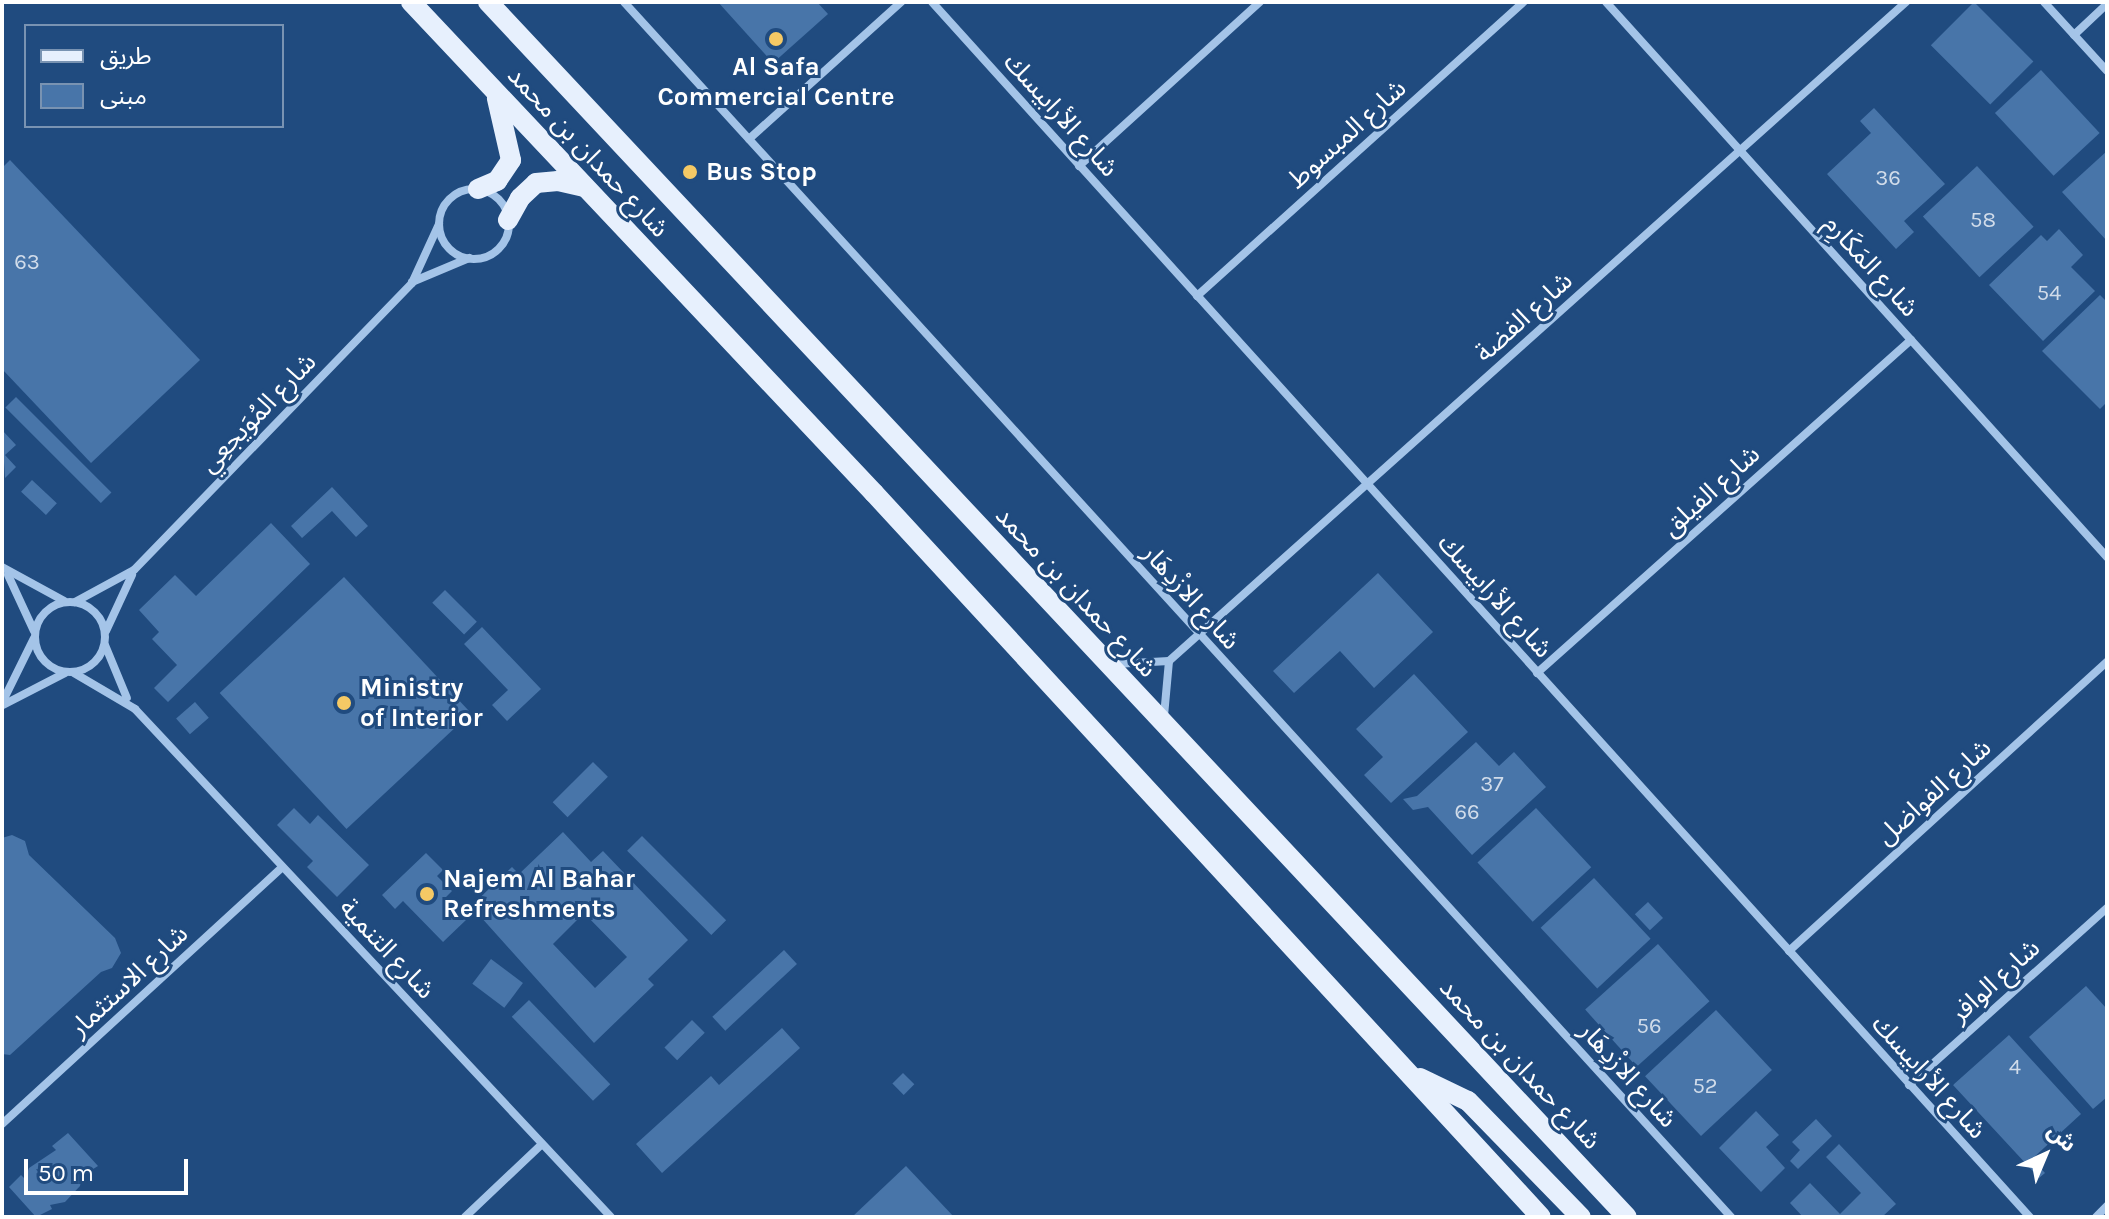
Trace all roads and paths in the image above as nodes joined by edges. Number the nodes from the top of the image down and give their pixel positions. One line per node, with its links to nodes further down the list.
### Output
1 (411, 2): 14 (main road, شارع حمدان بن محمد)
2 (488, 2): 38 (main road, شارع حمدان بن محمد)
3 (624, 2): 15 (street, شارع الازْدِهَار)
4 (901, 2): 15 (street)
5 (932, 2): 17 (street, شارع الأرابيسك)
6 (1260, 2): 17 (street)
7 (1524, 2): 24 (street, شارع المبسوط)
8 (1606, 2): 16 (street, شارع المَكَارِم)
9 (1906, 2): 16 (street, شارع الفضة)
10 (2044, 2): 12 (street)
11 (2107, 4): 12 (street)
12 (2074, 35): 13 (street)
13 (2107, 71)
14 (495, 91): 18 (main road, شارع حمدان بن محمد); 19 (main road)
15 (749, 139): 34 (street, شارع الازْدِهَار)
16 (1740, 150): 25 (street, شارع المَكَارِم); 26 (street, شارع الفضة)
17 (1079, 166): 24 (street, شارع الأرابيسك)
18 (584, 187): 20 (main road); 47 (main road, شارع حمدان بن محمد)
19 (478, 189): 20 (street); 21 (street)
20 (508, 220): 22 (street)
21 (439, 224): 22 (street); 23 (street, شارع المُوَيجعِي)
22 (469, 258): 23 (street, شارع المُوَيجعِي)
23 (412, 283): 29 (street, شارع المُوَيجعِي)
24 (1197, 296): 26 (street, شارع الأرابيسك)
25 (1911, 340): 27 (street, شارع المَكَارِم); 40 (street, شارع الفيلق)
26 (1367, 484): 34 (street, شارع الفضة); 40 (street, شارع الأرابيسك)
27 (2107, 557)
28 (4, 569): 30 (street); 33 (street)
29 (134, 570): 31 (street, شارع المُوَيجعِي); 32 (street, شارع المُوَيجعِي)
30 (65, 602): 31 (street); 33 (street)
31 (75, 602): 32 (street)
32 (105, 633): 35 (street)
33 (34, 635): 39 (street); 41 (street)
34 (1199, 635): 36 (street, شارع الفضة); 57 (street, شارع الازْدِهَار)
35 (105, 644): 39 (street); 42 (street, شارع التنمية)
36 (1169, 661): 38 (street); 43 (street)
37 (2107, 662): 46 (street, شارع الفواضل)
38 (1108, 663): 43 (main road, شارع حمدان بن محمد)
39 (70, 673): 41 (street); 42 (street, شارع التنمية)
40 (1537, 673): 46 (street, شارع الأرابيسك)
41 (2, 704)
42 (135, 709): 44 (street, شارع التنمية)
43 (1165, 724): 56 (main road, شارع حمدان بن محمد)
44 (282, 867): 49 (street, شارع الاستثمار); 50 (street, شارع التنمية)
45 (2107, 908): 48 (street, شارع الوافر)
46 (1789, 951): 48 (street, شارع الأرابيسك)
47 (1416, 1077): 52 (main road, شارع حمدان بن محمد); 55 (main road)
48 (1909, 1085): 58 (street, شارع الأرابيسك)
49 (2, 1124)
50 (542, 1144): 53 (street); 54 (street, شارع التنمية)
51 (2107, 1206): 59 (street)
52 (1536, 1213)
53 (465, 1217)
54 (611, 1217)
55 (1581, 1217)
56 (1627, 1217)
57 (1731, 1217)
58 (2030, 1217)
59 (2096, 1217)

